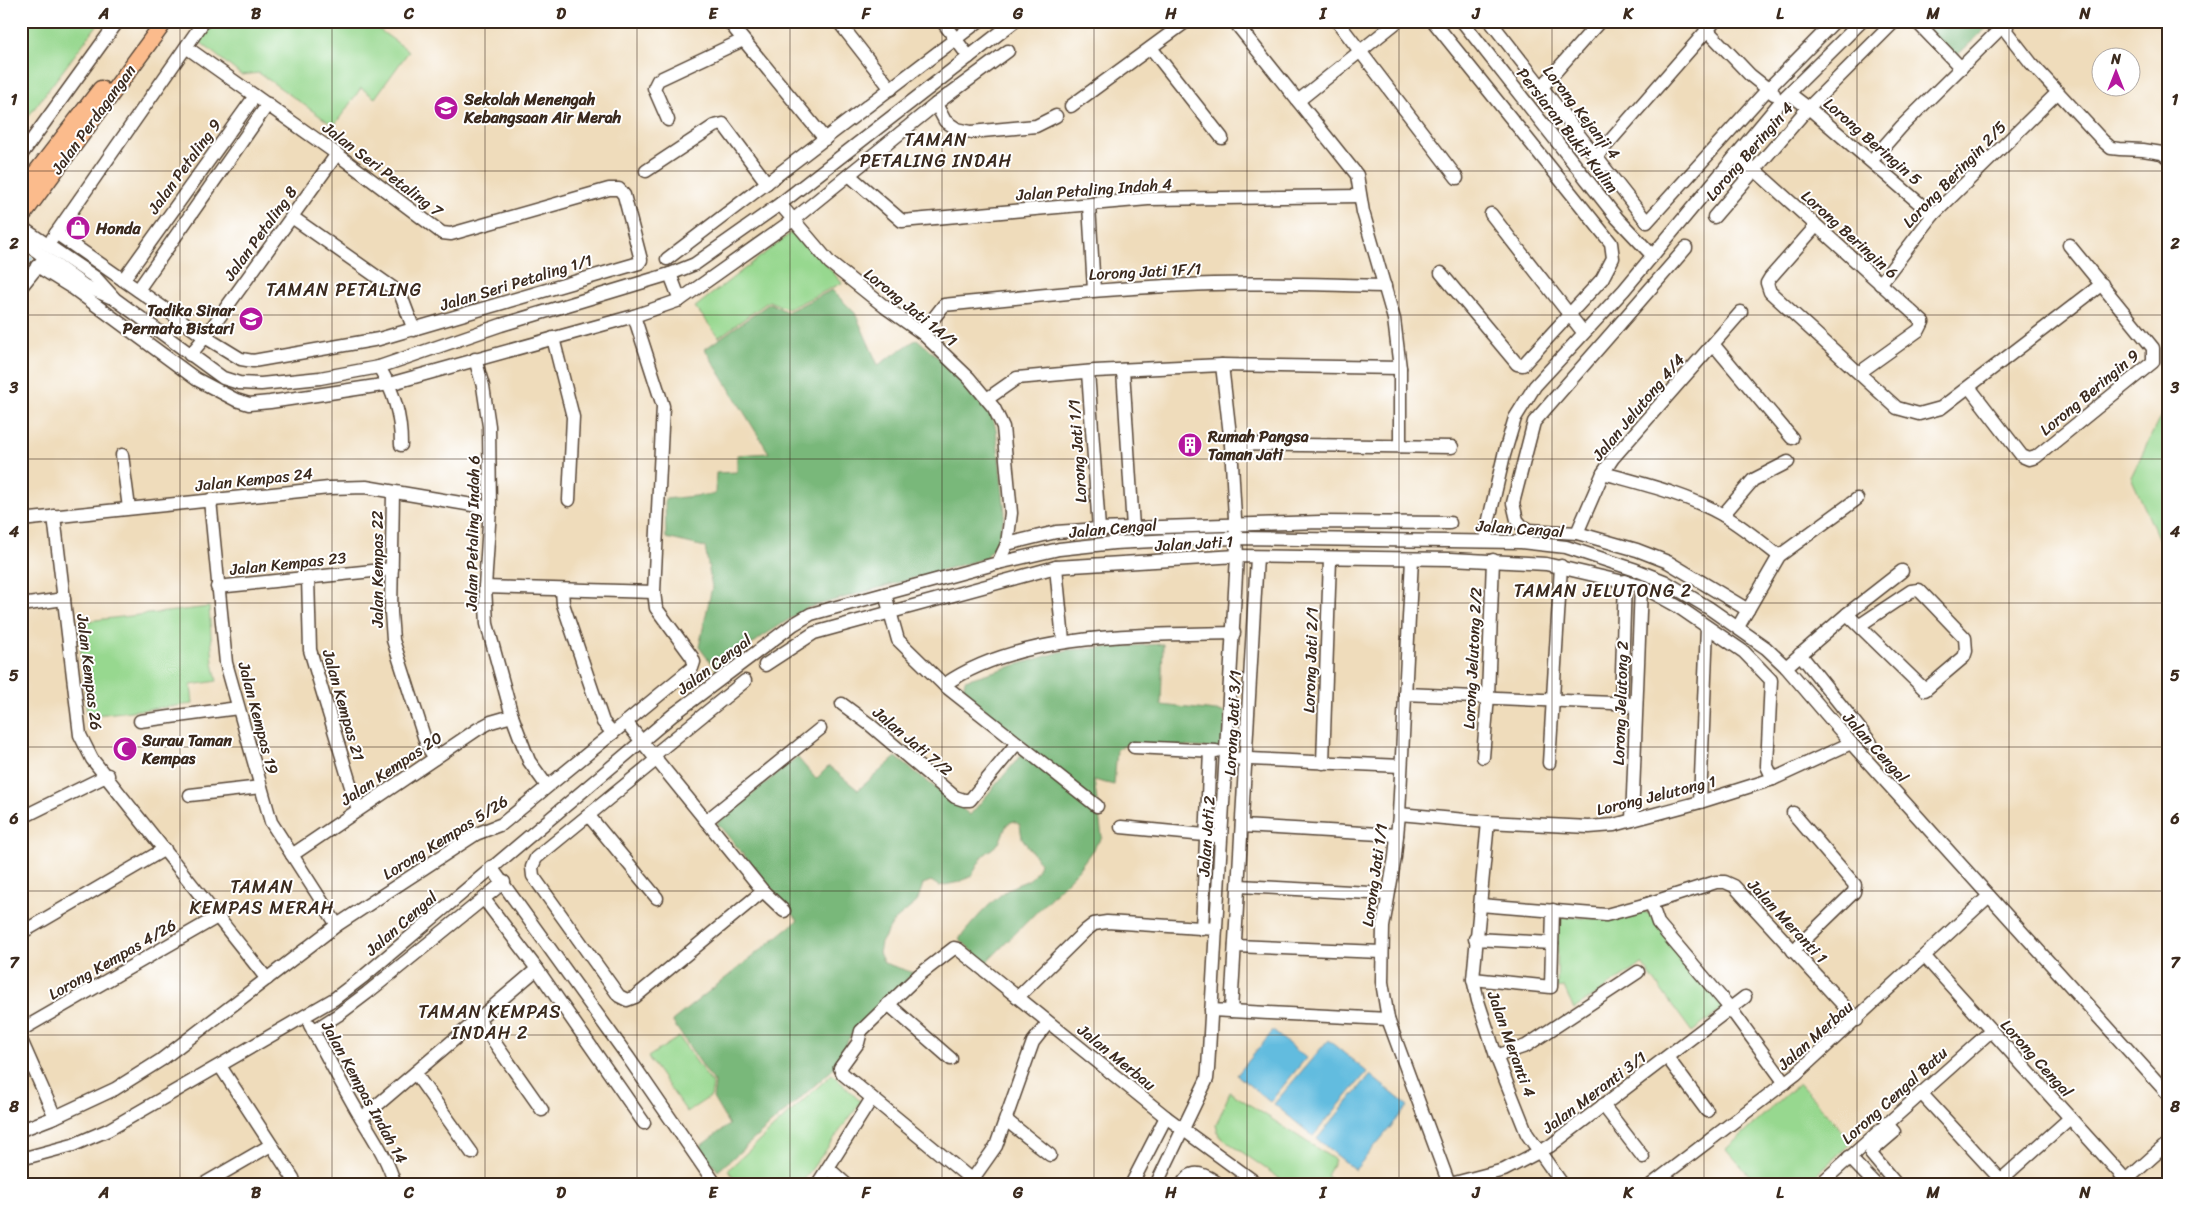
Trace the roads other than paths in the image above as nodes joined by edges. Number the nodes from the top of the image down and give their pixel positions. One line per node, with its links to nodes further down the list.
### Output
1 (118, 21): 48 (street)
2 (152, 21): 59 (main road, Jalan Perdagangan)
3 (165, 21): 65 (main road, Jalan Perdagangan)
4 (204, 21): 26 (street)
5 (728, 21): 24 (street)
6 (838, 21): 33 (street)
7 (942, 21): 25 (street)
8 (979, 21): 25 (street)
9 (1016, 21): 30 (street)
10 (1187, 21): 27 (street)
11 (1234, 21): 38 (street)
12 (1337, 21): 28 (street)
13 (1398, 21): 28 (street)
14 (1433, 21): 91 (street)
15 (1462, 21): 75 (street, Persiaran Bukit Kulim)
16 (1490, 21): 32 (street, Lorong Kejanji 4)
17 (1835, 21): 34 (street)
18 (1862, 21): 37 (street)
19 (1895, 21): 42 (street, Lorong Beringin 4)
20 (1916, 21): 31 (street)
21 (1597, 22): 32 (street)
22 (1709, 24): 34 (street, Lorong Beringin 5); 50 (street)
23 (2008, 27): 31 (street); 35 (street)
24 (743, 40): 44 (street); 46 (street)
25 (956, 40): 30 (street); 33 (street)
26 (186, 47): 36 (street, Jalan Seri Petaling 7); 71 (street)
27 (1151, 48): 41 (street); 45 (street)
28 (1360, 51): 38 (street); 56 (street)
29 (1008, 52): 40 (street)
30 (969, 57): 61 (street)
31 (1961, 68): 52 (street)
32 (1542, 87): 50 (street, Lorong Kejanji 4)
33 (891, 89): 46 (street)
34 (1768, 90): 37 (street, Lorong Beringin 5); 50 (street, Lorong Kejanji 4)
35 (2058, 93): 51 (street); 64 (street, Lorong Beringin 2/5)
36 (255, 96): 39 (street, Jalan Seri Petaling 7); 80 (street, Jalan Petaling 9)
37 (1786, 97): 42 (street, Lorong Beringin 5); 49 (street)
38 (1298, 101): 60 (street)
39 (268, 104): 47 (street, Jalan Seri Petaling 7); 85 (street)
40 (936, 104): 43 (street); 55 (street)
41 (1071, 106)
42 (1808, 108): 52 (street, Lorong Beringin 5); 53 (street, Lorong Beringin 4)
43 (1056, 116)
44 (668, 120)
45 (1222, 138)
46 (825, 139): 57 (street)
47 (337, 154): 58 (street, Jalan Seri Petaling 7); 66 (street, Jalan Petaling 8)
48 (21, 155)
49 (1736, 156): 53 (street, Lorong Beringin 6); 75 (street)
50 (1596, 157)
51 (2168, 158)
52 (1871, 161): 64 (street, Lorong Beringin 5)
53 (1755, 170): 67 (street, Lorong Beringin 4); 69 (street, Lorong Beringin 6)
54 (646, 171): 57 (street)
55 (849, 174): 62 (street, Jalan Petaling Indah 4); 68 (street)
56 (1457, 178)
57 (767, 183): 77 (street)
58 (609, 189): 93 (street, Jalan Seri Petaling 1/1)
59 (21, 192)
60 (1360, 196): 62 (street, Jalan Petaling Indah 4); 83 (street)
61 (780, 204): 68 (street, Lorong Jati 1A/1); 79 (street)
62 (1089, 205): 86 (street)
63 (1491, 214): 91 (street)
64 (1933, 215): 81 (street, Lorong Beringin 2/5)
65 (21, 217)
66 (292, 217): 93 (street); 96 (street, Jalan Petaling 8)
67 (1714, 217)
68 (793, 220): 88 (street); 94 (street, Lorong Jati 1A/1)
69 (1816, 226): 81 (street, Lorong Beringin 6); 106 (street)
70 (21, 227): 76 (street)
71 (56, 233): 76 (street); 80 (street, Jalan Seri Petaling 1/1)
72 (21, 240): 76 (street)
73 (2069, 245): 82 (street, Lorong Beringin 9)
74 (1686, 248): 89 (street)
75 (1652, 255): 87 (street)
76 (44, 256): 84 (street); 99 (street); 107 (street)
77 (667, 259)
78 (1441, 273): 91 (street)
79 (670, 274): 88 (street); 102 (street)
80 (123, 280): 85 (street, Jalan Seri Petaling 1/1)
81 (1880, 284): 106 (street, Lorong Beringin 6)
82 (2102, 284): 108 (street); 108 (street, Lorong Beringin 9)
83 (1385, 286): 86 (street, Lorong Jati 1F/1); 103 (street)
84 (21, 287)
85 (138, 290): 96 (street, Jalan Seri Petaling 1/1)
86 (1094, 290): 94 (street, Lorong Jati 1F/1)
87 (1624, 290): 89 (street); 95 (street)
88 (680, 300): 92 (street)
89 (1639, 303): 131 (street)
90 (1741, 312): 98 (street, Jalan Jelutong 4/4)
91 (1570, 314): 95 (street)
92 (634, 316): 97 (street); 152 (street)
93 (414, 330): 96 (street, Jalan Seri Petaling 1/1)
94 (922, 332): 109 (street, Lorong Jati 1A/1)
95 (1584, 332): 133 (street)
96 (205, 337): 99 (street, Jalan Petaling 8)
97 (553, 338): 100 (street); 121 (street)
98 (1713, 344): 110 (street); 117 (street, Jalan Jelutong 4/4)
99 (190, 355): 102 (street)
100 (475, 359): 107 (street); 123 (street, Jalan Petaling Indah 6)
101 (1222, 365): 103 (street); 104 (street); 111 (street)
102 (379, 367): 107 (street)
103 (1400, 368): 113 (street)
104 (1123, 370): 105 (street); 129 (street)
105 (1088, 372): 109 (street); 130 (street, Lorong Jati 1/1)
106 (1859, 373): 108 (street)
107 (389, 384): 112 (street)
108 (1969, 387)
109 (987, 399): 134 (street, Lorong Jati 1A/1)
110 (1792, 438)
111 (1231, 444): 113 (street); 127 (street)
112 (401, 445)
113 (1400, 446): 114 (street)
114 (1452, 447)
115 (122, 456): 122 (street)
116 (1788, 462): 124 (street)
117 (1603, 473): 124 (street); 131 (street, Jalan Jelutong 4/4)
118 (393, 493): 120 (street, Jalan Kempas 24); 123 (street, Jalan Kempas 24); 144 (street, Jalan Kempas 22)
119 (1856, 499): 136 (street)
120 (210, 500): 122 (street, Jalan Kempas 24); 149 (street, Jalan Kempas 19)
121 (570, 500)
122 (129, 508): 125 (street, Jalan Kempas 24)
123 (490, 508): 150 (street, Jalan Petaling Indah 6)
124 (1723, 515): 136 (street)
125 (54, 516): 126 (street, Jalan Kempas 24); 154 (street, Jalan Kempas 26)
126 (21, 520)
127 (1235, 523): 128 (street); 129 (street); 132 (street)
128 (1450, 523)
129 (1133, 528): 130 (street)
130 (1099, 529): 134 (street)
131 (1577, 533): 156 (street)
132 (1236, 538): 133 (street, Jalan Cengal); 135 (street, Jalan Jati 2); 141 (street, Jalan Cengal)
133 (1488, 541): 145 (street, Jalan Cengal)
134 (1007, 544): 141 (street, Lorong Jati 1A/1)
135 (1237, 556): 137 (street, Jalan Jati 1); 143 (street, Jalan Jati 1); 162 (street, Jalan Jati 2)
136 (1779, 556): 156 (street)
137 (1257, 557): 138 (street, Jalan Jati 1); 191 (street, Lorong Jati 3/1)
138 (1330, 559): 139 (street, Jalan Jati 1); 193 (street, Lorong Jati 2/1)
139 (1412, 559): 140 (street, Jalan Jati 1); 169 (street, Lorong Jati 1/1)
140 (1493, 560): 142 (street, Jalan Jati 1); 170 (street, Lorong Jelutong 2/2)
141 (998, 563): 153 (street, Jalan Cengal)
142 (1561, 566): 148 (street, Jalan Jati 1); 171 (street)
143 (1056, 567): 157 (street, Jalan Jati 1); 163 (street)
144 (392, 569): 147 (street, Jalan Kempas 23); 190 (street, Jalan Kempas 22)
145 (1636, 570): 148 (street); 161 (street, Jalan Cengal)
146 (1902, 571): 158 (street)
147 (308, 577): 149 (street, Jalan Kempas 23); 202 (street, Jalan Kempas 21)
148 (1633, 584): 160 (street, Jalan Jati 1); 172 (street); 174 (street, Lorong Jelutong 2)
149 (217, 587): 175 (street, Jalan Kempas 19)
150 (485, 587): 151 (street); 176 (street, Jalan Petaling Indah 6)
151 (562, 590): 152 (street); 180 (street)
152 (654, 592): 178 (street, Lorong Kempas 5/26)
153 (885, 594): 157 (street); 181 (street, Jalan Cengal)
154 (64, 600): 155 (street); 195 (street, Jalan Kempas 26)
155 (21, 605)
156 (1748, 610): 161 (street)
157 (891, 613): 165 (street, Jalan Jati 1); 168 (street)
158 (1847, 614): 159 (street); 164 (street)
159 (1860, 626): 159 (street)
160 (1707, 627): 196 (street, Jalan Jati 1); 200 (street)
161 (1738, 628): 166 (street, Jalan Cengal)
162 (1234, 633): 163 (street); 187 (street, Jalan Jati 2)
163 (1063, 641): 168 (street)
164 (1800, 654): 166 (street); 183 (street)
165 (765, 665)
166 (1786, 667): 184 (street, Jalan Cengal)
167 (745, 681): 188 (street)
168 (944, 685): 182 (street)
169 (1405, 694): 170 (street); 194 (street, Lorong Jati 1/1)
170 (1488, 696): 171 (street); 189 (street, Lorong Jelutong 2/2)
171 (1553, 700): 172 (street); 192 (street)
172 (1621, 703): 174 (street)
173 (842, 704): 182 (street, Jalan Jati 7/2)
174 (1636, 704): 207 (street, Lorong Jelutong 2)
175 (238, 708): 177 (street); 198 (street, Jalan Kempas 19)
176 (512, 716): 190 (street, Jalan Kempas 20); 197 (street, Jalan Petaling Indah 6)
177 (140, 721)
178 (626, 722): 180 (street, Lorong Kempas 5/26); 181 (street)
179 (820, 729): 208 (street)
180 (613, 733): 197 (street, Lorong Kempas 5/26)
181 (642, 741): 188 (street); 217 (street, Jalan Cengal)
182 (1017, 743): 201 (street)
183 (1871, 743)
184 (1851, 744): 196 (street, Lorong Jelutong 1); 222 (street, Jalan Cengal)
185 (1134, 748): 186 (street)
186 (1210, 751): 187 (street); 212 (street)
187 (1227, 755): 191 (street); 214 (street, Jalan Jati 2)
188 (655, 757): 206 (street); 208 (street)
189 (1483, 757)
190 (434, 758): 202 (street, Jalan Kempas 20)
191 (1246, 759): 193 (street); 210 (street, Lorong Jati 3/1)
192 (1549, 762)
193 (1323, 763): 194 (street)
194 (1401, 766): 205 (street, Lorong Jati 1/1)
195 (108, 775): 204 (street); 215 (street, Jalan Kempas 26)
196 (1774, 779): 200 (street, Lorong Jelutong 1)
197 (547, 786): 230 (street, Lorong Kempas 5/26)
198 (261, 788): 199 (street); 216 (street, Jalan Kempas 19)
199 (190, 795)
200 (1700, 802): 207 (street, Lorong Jelutong 1)
201 (1097, 806)
202 (358, 810): 216 (street, Jalan Kempas 20)
203 (1793, 813): 237 (street)
204 (22, 814)
205 (1399, 814): 209 (street, Lorong Jelutong 1); 213 (street, Lorong Jati 1/1)
206 (589, 816): 220 (street); 223 (street)
207 (1632, 820): 209 (street, Lorong Jelutong 1)
208 (706, 821): 220 (street)
209 (1488, 822): 226 (street, Jalan Meranti 4)
210 (1242, 826): 213 (street); 219 (street, Lorong Jati 3/1)
211 (1120, 827): 212 (street)
212 (1207, 835): 214 (street); 231 (street)
213 (1397, 835): 221 (street, Lorong Jati 1/1)
214 (1222, 836): 232 (street, Jalan Jati 2)
215 (165, 849): 229 (street, Jalan Kempas 26); 233 (street)
216 (292, 855): 230 (street, Jalan Kempas 19)
217 (491, 867): 218 (street); 250 (street, Jalan Cengal)
218 (504, 882): 224 (street); 296 (street)
219 (1239, 886): 221 (street); 236 (street, Lorong Jati 3/1)
220 (763, 892): 228 (street)
221 (1388, 894): 238 (street, Lorong Jati 1/1)
222 (1989, 896): 239 (street, Jalan Merbau); 266 (street, Jalan Cengal)
223 (657, 898)
224 (484, 899): 240 (street); 256 (street)
225 (1651, 903): 227 (street, Jalan Meranti 1); 237 (street, Jalan Meranti 1); 247 (street)
226 (1480, 905): 227 (street, Jalan Meranti 1); 234 (street, Jalan Meranti 4)
227 (1553, 910): 235 (street)
228 (784, 911)
229 (219, 916): 242 (street, Jalan Kempas 26); 255 (street, Lorong Kempas 4/26)
230 (337, 925): 242 (street, Lorong Kempas 5/26)
231 (1202, 929): 232 (street); 244 (street)
232 (1216, 930): 248 (street, Jalan Jati 2)
233 (21, 932)
234 (1475, 939): 235 (street); 243 (street, Jalan Meranti 4)
235 (1552, 943): 243 (street)
236 (1235, 946): 238 (street); 249 (street, Lorong Jati 3/1)
237 (1793, 951): 253 (street, Jalan Meranti 1)
238 (1381, 952): 252 (street, Lorong Jati 1/1)
239 (1925, 957): 253 (street, Jalan Merbau); 257 (street, Lorong Cengal)
240 (537, 969): 251 (street); 276 (street)
241 (1638, 972): 259 (street)
242 (267, 979): 271 (street, Lorong Kempas 5/26)
243 (1473, 979): 259 (street, Jalan Meranti 4)
244 (1018, 997): 246 (street, Jalan Merbau); 254 (street, Jalan Merbau)
245 (1745, 997): 247 (street, Jalan Meranti 3/1)
246 (888, 1004): 261 (street); 267 (street)
247 (1730, 1008): 260 (street, Jalan Meranti 3/1); 264 (street)
248 (1211, 1010): 249 (street); 279 (street, Jalan Jati 2)
249 (1231, 1011): 252 (street)
250 (305, 1016): 256 (street, Jalan Kempas Indah 14); 262 (street, Jalan Cengal)
251 (478, 1020): 263 (street); 269 (street)
252 (1388, 1020): 304 (street, Lorong Jati 1/1)
253 (1857, 1020): 264 (street, Jalan Merbau)
254 (1048, 1023): 272 (street, Jalan Merbau); 275 (street)
255 (21, 1030)
256 (313, 1030): 273 (street, Jalan Kempas Indah 14)
257 (1991, 1031): 265 (street, Lorong Cengal Batu); 274 (street, Lorong Cengal)
258 (21, 1040): 271 (street)
259 (1496, 1056): 282 (street, Jalan Meranti 4)
260 (1667, 1057): 268 (street, Jalan Meranti 3/1); 270 (street)
261 (951, 1059)
262 (220, 1066): 281 (street); 287 (street, Jalan Cengal)
263 (415, 1073): 273 (street); 283 (street)
264 (1785, 1083): 306 (street, Jalan Merbau)
265 (1921, 1093): 277 (street, Lorong Cengal Batu); 290 (street)
266 (2168, 1094)
267 (872, 1098): 288 (street); 289 (street)
268 (1603, 1105): 282 (street, Jalan Meranti 3/1); 285 (street)
269 (542, 1110)
270 (1707, 1111)
271 (55, 1117): 278 (street, Lorong Kempas 5/26)
272 (1166, 1117): 279 (street, Jalan Merbau); 299 (street)
273 (362, 1118): 295 (street, Jalan Kempas Indah 14)
274 (2070, 1118): 290 (street); 291 (street, Lorong Cengal)
275 (1006, 1120): 284 (street); 289 (street)
276 (644, 1123)
277 (1886, 1123): 286 (street, Lorong Cengal Batu); 309 (street)
278 (21, 1130)
279 (1183, 1130): 300 (street, Jalan Jati 2); 303 (street, Jalan Merbau)
280 (2168, 1143): 291 (street)
281 (271, 1145): 293 (street); 294 (street)
282 (1540, 1152): 292 (street, Jalan Meranti 3/1); 305 (street, Jalan Meranti 4)
283 (472, 1153)
284 (1050, 1155)
285 (1643, 1157)
286 (1849, 1157): 307 (street, Lorong Cengal Batu); 308 (street)
287 (21, 1159)
288 (828, 1168): 297 (street); 298 (street)
289 (975, 1182)
290 (1998, 1182)
291 (2124, 1182)
292 (1466, 1183): 304 (street, Jalan Meranti 3/1)
293 (202, 1185)
294 (295, 1185)
295 (395, 1185)
296 (716, 1185)
297 (817, 1185)
298 (847, 1185)
299 (1131, 1185)
300 (1156, 1185)
301 (1182, 1185): 302 (street)
302 (1220, 1185)
303 (1260, 1185)
304 (1448, 1185)
305 (1563, 1185)
306 (1650, 1185)
307 (1819, 1185)
308 (1876, 1185)
309 (1897, 1185)

